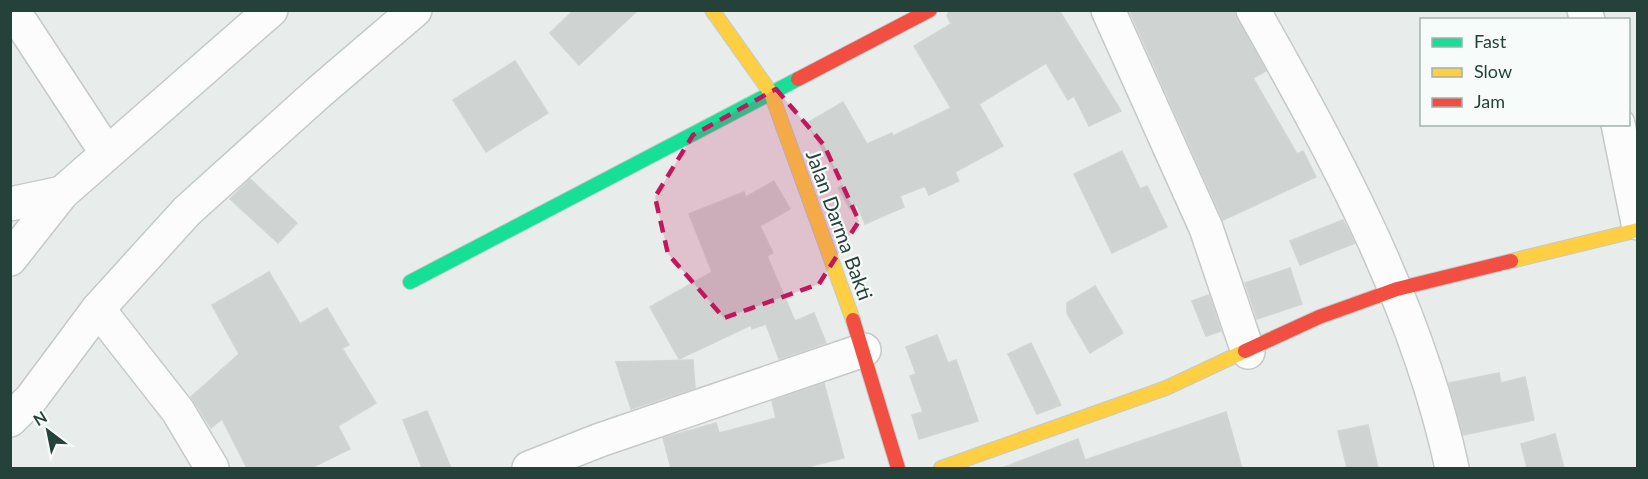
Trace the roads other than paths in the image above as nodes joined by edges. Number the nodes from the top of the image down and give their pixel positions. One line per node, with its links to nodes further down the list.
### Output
1 (271, 10): 10 (street)
2 (415, 10): 18 (street)
3 (712, 10): 8 (street, Jalan Darma Bakti)
4 (930, 10): 8 (street)
5 (1108, 10): 20 (street)
6 (1253, 10): 17 (street)
7 (10, 15): 10 (street)
8 (771, 93): 16 (street); 19 (street, Jalan Darma Bakti)
9 (1618, 126): 13 (street)
10 (106, 152): 11 (street)
11 (62, 193): 12 (street); 15 (street)
12 (10, 204)
13 (1638, 223)
14 (1638, 230): 17 (street)
15 (10, 259)
16 (410, 282)
17 (1397, 289): 20 (street); 26 (street)
18 (98, 309): 21 (street); 22 (street)
19 (864, 350): 23 (street); 24 (street, Jalan Darma Bakti)
20 (1248, 351): 25 (street)
21 (10, 420)
22 (212, 468)
23 (529, 468)
24 (898, 468)
25 (941, 468)
26 (1452, 468)

